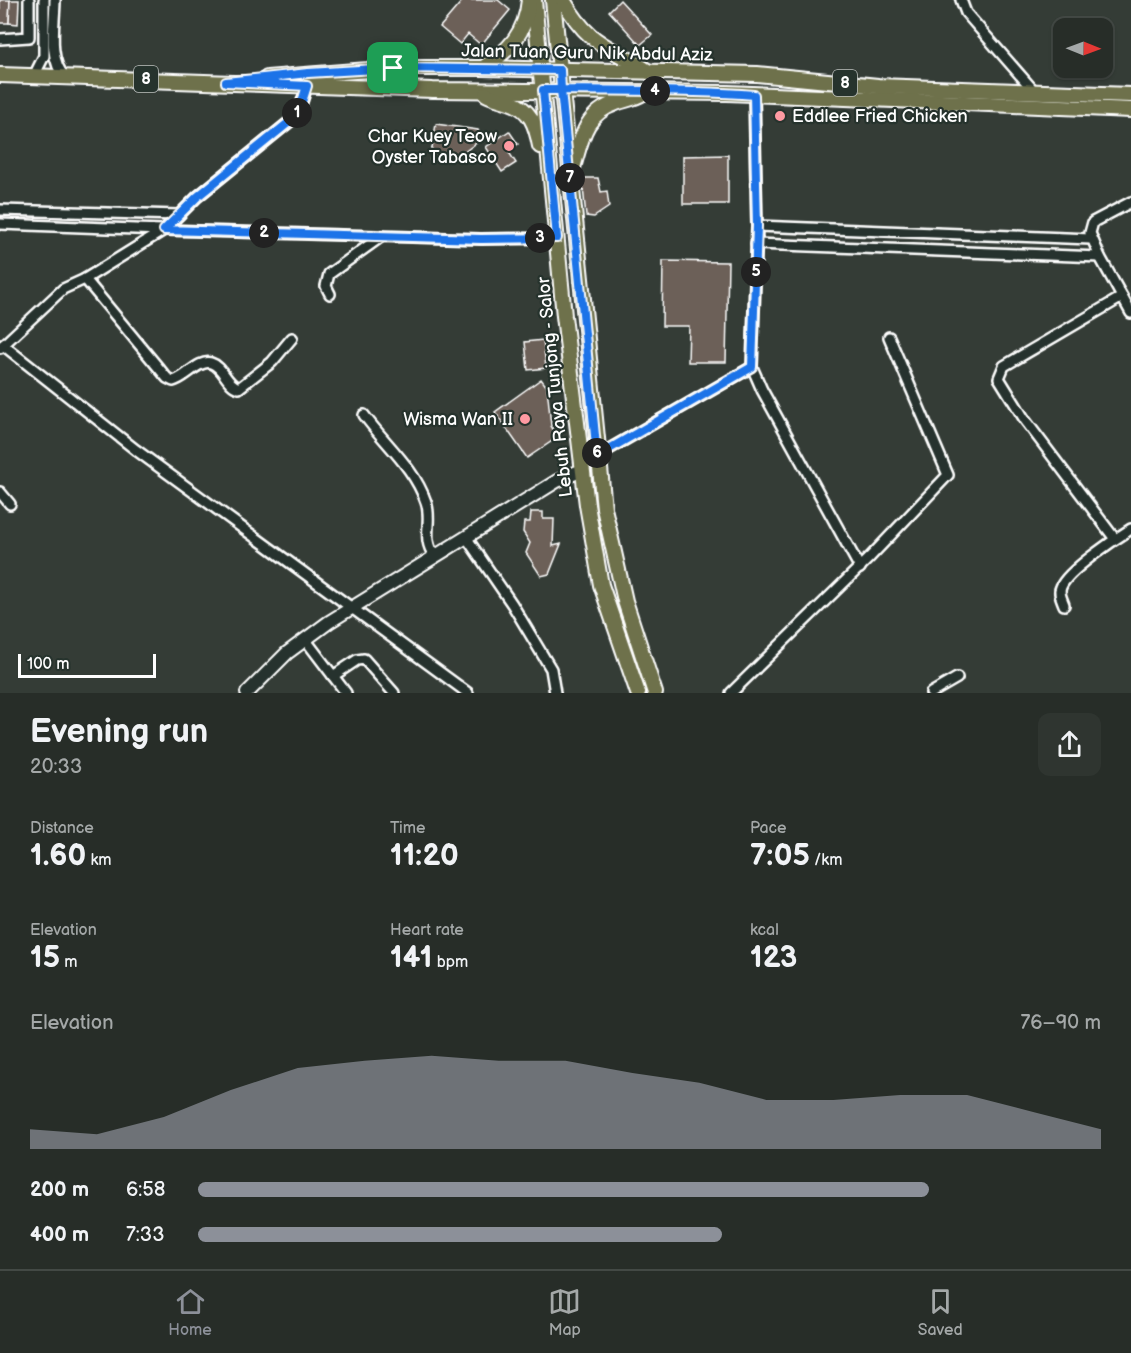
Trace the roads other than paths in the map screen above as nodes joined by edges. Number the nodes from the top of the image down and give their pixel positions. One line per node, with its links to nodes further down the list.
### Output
1 (30, 0): 9 (street)
2 (44, 0): 10 (street)
3 (55, 0): 11 (street)
4 (529, 0): 12 (main road)
5 (534, 0): 13 (main road, Lebuh Raya Tunjong - Salor)
6 (553, 0): 14 (main road, Lebuh Raya Tunjong - Salor)
7 (563, 0): 15 (main road)
8 (961, 0): 25 (street)
9 (0, 39)
10 (44, 54): 11 (street); 17 (street)
11 (55, 54): 18 (street)
12 (483, 68): 13 (main road, Jalan Tuan Guru Nik Abdul Aziz / 8); 19 (main road, Jalan Tuan Guru Nik Abdul Aziz / 8)
13 (541, 70): 14 (main road, Jalan Tuan Guru Nik Abdul Aziz / 8); 22 (main road, Lebuh Raya Tunjong - Salor)
14 (560, 70): 15 (main road, Jalan Tuan Guru Nik Abdul Aziz / 8); 23 (main road, Lebuh Raya Tunjong - Salor)
15 (650, 72): 25 (main road, Jalan Tuan Guru Nik Abdul Aziz / 8)
16 (0, 75): 17 (main road, 8)
17 (34, 76): 18 (main road, 8)
18 (65, 77): 19 (main road, 8)
19 (226, 82): 20 (main road, Jalan Tuan Guru Nik Abdul Aziz / 8)
20 (307, 86): 21 (main road, Jalan Tuan Guru Nik Abdul Aziz / 8); 33 (street)
21 (480, 90): 22 (main road, Jalan Tuan Guru Nik Abdul Aziz / 8); 29 (main road)
22 (543, 90): 23 (main road, Jalan Tuan Guru Nik Abdul Aziz / 8); 29 (main road, Lebuh Raya Tunjong - Salor)
23 (561, 90): 24 (main road, Jalan Tuan Guru Nik Abdul Aziz / 8); 30 (main road, Lebuh Raya Tunjong - Salor)
24 (648, 91): 26 (main road, Jalan Tuan Guru Nik Abdul Aziz / 8); 30 (main road)
25 (1035, 92): 27 (main road, Jalan Tuan Guru Nik Abdul Aziz / 8)
26 (754, 95): 28 (main road, Jalan Tuan Guru Nik Abdul Aziz / 8); 35 (street)
27 (1131, 95)
28 (1131, 110)
29 (550, 177): 37 (main road, Lebuh Raya Tunjong - Salor)
30 (570, 178): 50 (main road, Lebuh Raya Tunjong - Salor)
31 (1131, 202): 38 (street)
32 (0, 210): 33 (street)
33 (172, 222): 34 (street); 36 (street); 41 (street)
34 (0, 224)
35 (757, 226): 38 (street); 39 (street)
36 (382, 236): 37 (street); 42 (street)
37 (557, 238): 51 (main road, Lebuh Raya Tunjong - Salor)
38 (1091, 240): 40 (street)
39 (756, 244): 40 (street); 48 (street)
40 (1100, 257): 43 (street)
41 (85, 279): 46 (street); 47 (street)
42 (330, 294)
43 (1122, 297): 44 (street); 56 (street)
44 (1131, 313)
45 (889, 337): 58 (street)
46 (292, 338)
47 (8, 341): 60 (street)
48 (752, 367): 50 (street); 58 (street)
49 (364, 415): 57 (street)
50 (597, 456): 70 (main road, Lebuh Raya Tunjong - Salor)
51 (582, 470): 55 (main road); 69 (main road, Lebuh Raya Tunjong - Salor)
52 (0, 492): 53 (street)
53 (10, 504)
54 (1131, 529): 56 (street)
55 (466, 537): 57 (main road); 68 (street)
56 (1115, 539): 59 (street)
57 (434, 555): 60 (main road)
58 (860, 568): 71 (street)
59 (1064, 605)
60 (350, 608): 61 (main road); 67 (street)
61 (305, 639): 62 (street); 64 (main road)
62 (333, 676): 65 (street); 66 (street)
63 (957, 678): 72 (street)
64 (247, 693)
65 (346, 693)
66 (394, 693)
67 (468, 693)
68 (555, 693)
69 (638, 693)
70 (655, 693)
71 (731, 693)
72 (931, 693)

